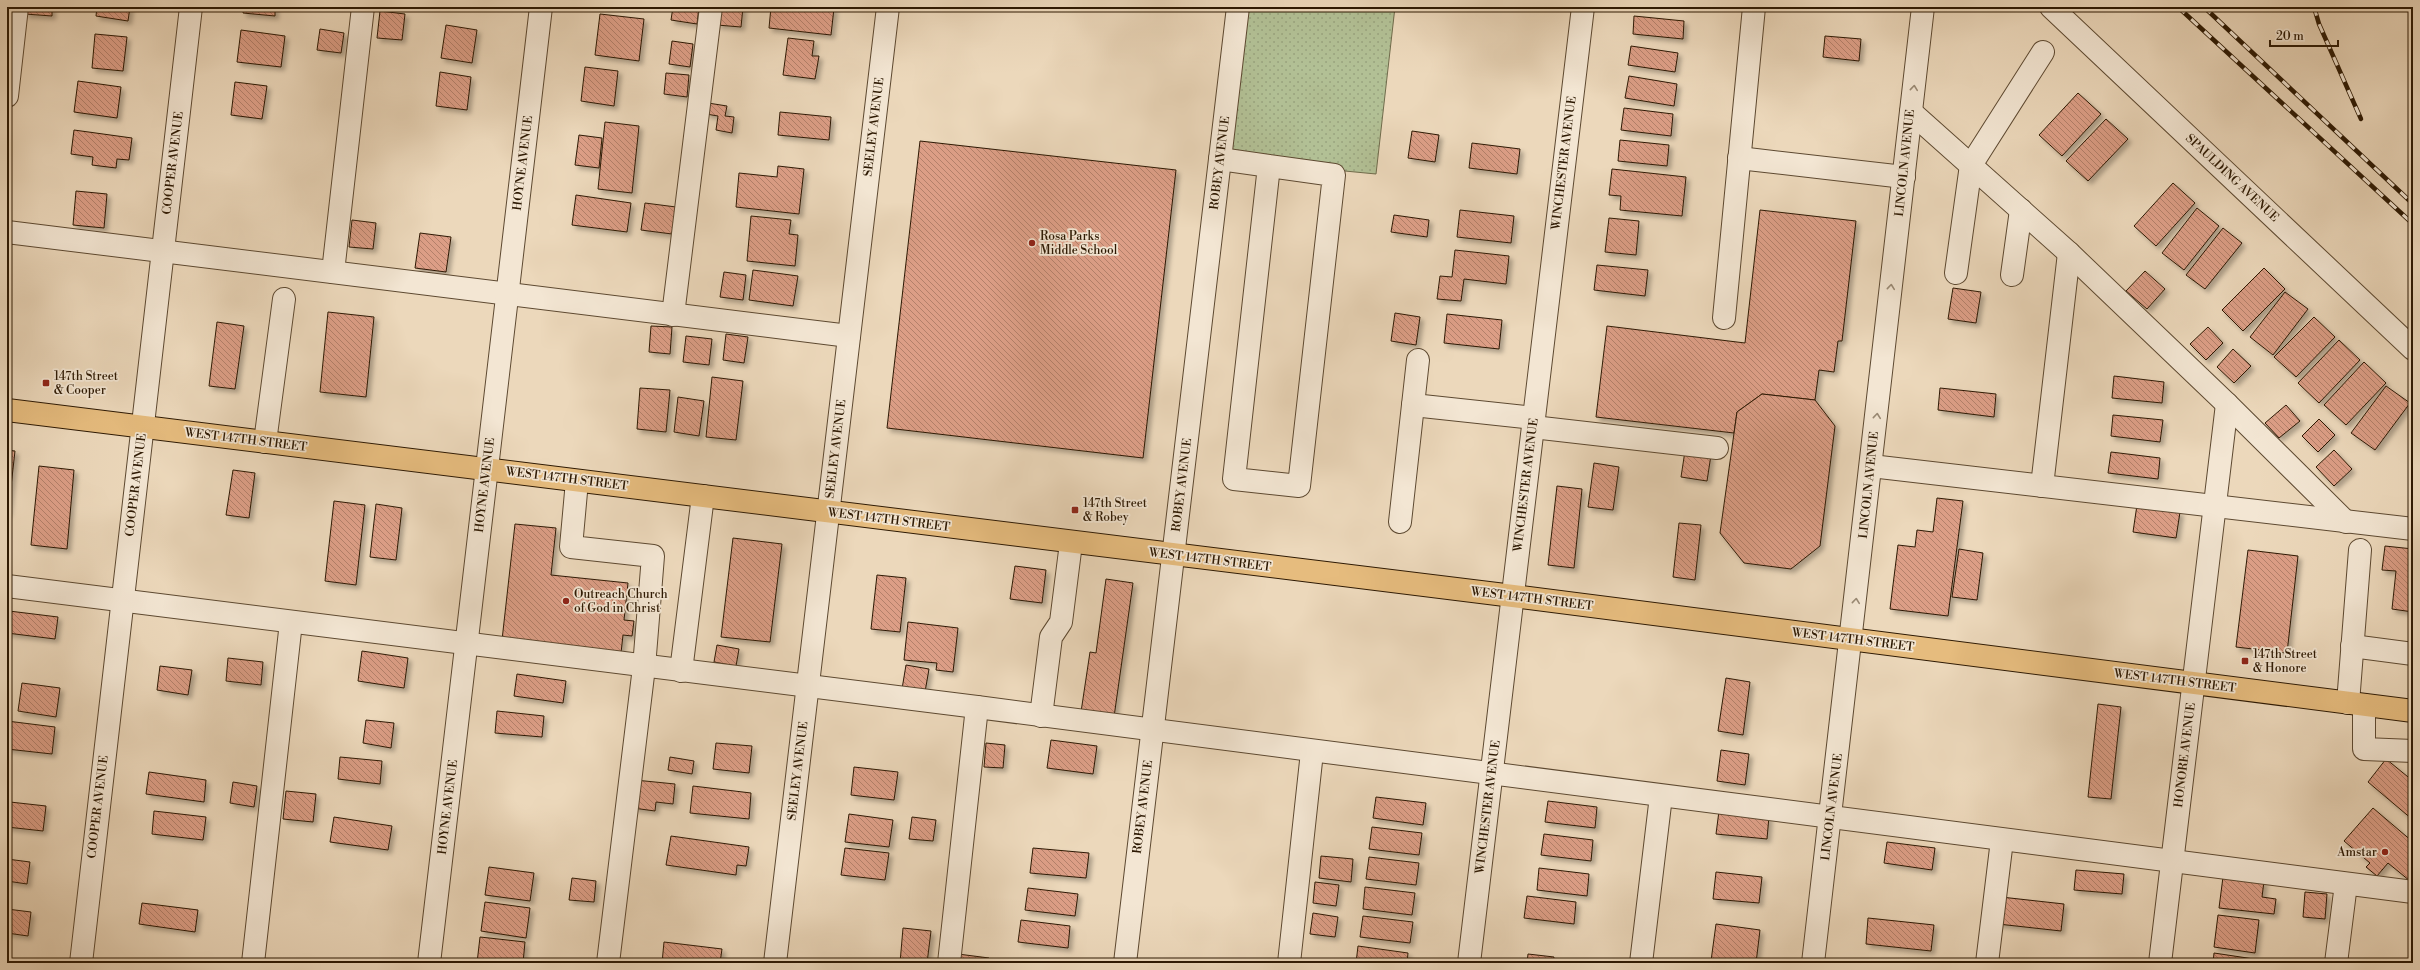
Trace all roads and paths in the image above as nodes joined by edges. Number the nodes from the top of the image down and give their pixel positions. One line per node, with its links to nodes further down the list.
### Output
1 (17, 7): 13 (street)
2 (191, 7): 22 (street, COOPER AVENUE)
3 (363, 7): 24 (street)
4 (541, 7): 27 (street, HOYNE AVENUE)
5 (711, 7): 29 (street)
6 (888, 7): 31 (street, SEELEY AVENUE)
7 (1238, 7): 16 (street, ROBEY AVENUE)
8 (1583, 7): 37 (street, WINCHESTER AVENUE)
9 (1754, 7): 15 (street)
10 (1923, 7): 14 (street, LINCOLN AVENUE, one-way to 10)
11 (2050, 7): 32 (street, SPAULDING AVENUE)
12 (2043, 52): 17 (street)
13 (7, 96)
14 (1911, 112): 17 (street); 19 (street, LINCOLN AVENUE)
15 (1739, 158): 19 (street); 30 (street)
16 (1220, 159): 18 (street); 53 (street, ROBEY AVENUE)
17 (1971, 165): 20 (street); 25 (street)
18 (1269, 166): 18 (street)
19 (1904, 177): 41 (street, LINCOLN AVENUE, one-way to 19)
20 (2021, 210): 23 (street); 26 (street)
21 (7, 232): 22 (street)
22 (163, 252): 24 (street); 38 (street, COOPER AVENUE)
23 (2069, 253): 34 (street); 44 (street)
24 (333, 272): 27 (street)
25 (1956, 273)
26 (2012, 274)
27 (507, 294): 29 (street); 42 (street, HOYNE AVENUE)
28 (284, 299): 39 (street)
29 (673, 315): 31 (street)
30 (1724, 318)
31 (849, 336): 47 (street, SEELEY AVENUE)
32 (2413, 348)
33 (1418, 360): 35 (street)
34 (2227, 404): 46 (street, HONORE AVENUE); 49 (street)
35 (1413, 405): 37 (street); 48 (street)
36 (7, 410): 38 (main road, WEST 147TH STREET)
37 (1533, 423): 40 (street); 55 (street, WINCHESTER AVENUE)
38 (142, 427): 39 (main road, WEST 147TH STREET); 56 (street, COOPER AVENUE)
39 (265, 442): 42 (main road, WEST 147TH STREET)
40 (1717, 448)
41 (1871, 466): 44 (street); 58 (street, LINCOLN AVENUE, one-way to 41)
42 (487, 469): 43 (main road, WEST 147TH STREET); 59 (street, HOYNE AVENUE)
43 (577, 481): 45 (main road, WEST 147TH STREET); 62 (street)
44 (2042, 486): 46 (street)
45 (702, 496): 47 (main road, WEST 147TH STREET); 63 (street)
46 (2215, 506): 49 (street); 64 (street, HONORE AVENUE)
47 (829, 513): 51 (main road, WEST 147TH STREET); 65 (street, SEELEY AVENUE)
48 (1400, 522)
49 (2346, 522): 50 (street)
50 (2413, 529)
51 (1071, 543): 53 (main road, WEST 147TH STREET); 69 (street)
52 (2360, 550): 60 (street)
53 (1173, 555): 55 (main road, WEST 147TH STREET); 70 (street, ROBEY AVENUE)
54 (7, 586): 56 (street)
55 (1513, 596): 58 (main road, WEST 147TH STREET); 73 (street, WINCHESTER AVENUE)
56 (122, 600): 57 (street); 80 (street, COOPER AVENUE)
57 (291, 622): 59 (street); 81 (street)
58 (1852, 640): 64 (main road, WEST 147TH STREET); 75 (street, LINCOLN AVENUE)
59 (467, 644): 62 (street); 82 (street, HOYNE AVENUE)
60 (2352, 646): 61 (street); 66 (street)
61 (2413, 654)
62 (644, 667): 63 (street); 83 (street)
63 (681, 671): 65 (street)
64 (2194, 683): 66 (main road, WEST 147TH STREET); 77 (street, HONORE AVENUE)
65 (808, 688): 67 (street); 84 (street, SEELEY AVENUE)
66 (2356, 704): 68 (main road, WEST 147TH STREET); 71 (street)
67 (977, 707): 69 (street); 85 (street)
68 (2413, 711)
69 (1041, 716): 70 (street)
70 (1152, 732): 72 (street); 86 (street, ROBEY AVENUE)
71 (2413, 751)
72 (1312, 752): 73 (street); 87 (street)
73 (1492, 775): 74 (street); 88 (street, WINCHESTER AVENUE)
74 (1660, 796): 75 (street); 89 (street)
75 (1830, 818): 76 (street); 90 (street, LINCOLN AVENUE)
76 (2002, 840): 77 (street); 91 (street)
77 (2172, 862): 78 (street); 92 (street, HONORE AVENUE)
78 (2346, 884): 79 (street); 93 (street)
79 (2413, 892)
80 (80, 963)
81 (253, 963)
82 (429, 963)
83 (608, 963)
84 (775, 963)
85 (949, 963)
86 (1125, 963)
87 (1289, 963)
88 (1469, 963)
89 (1641, 963)
90 (1813, 963)
91 (1987, 963)
92 (2160, 963)
93 (2336, 963)

